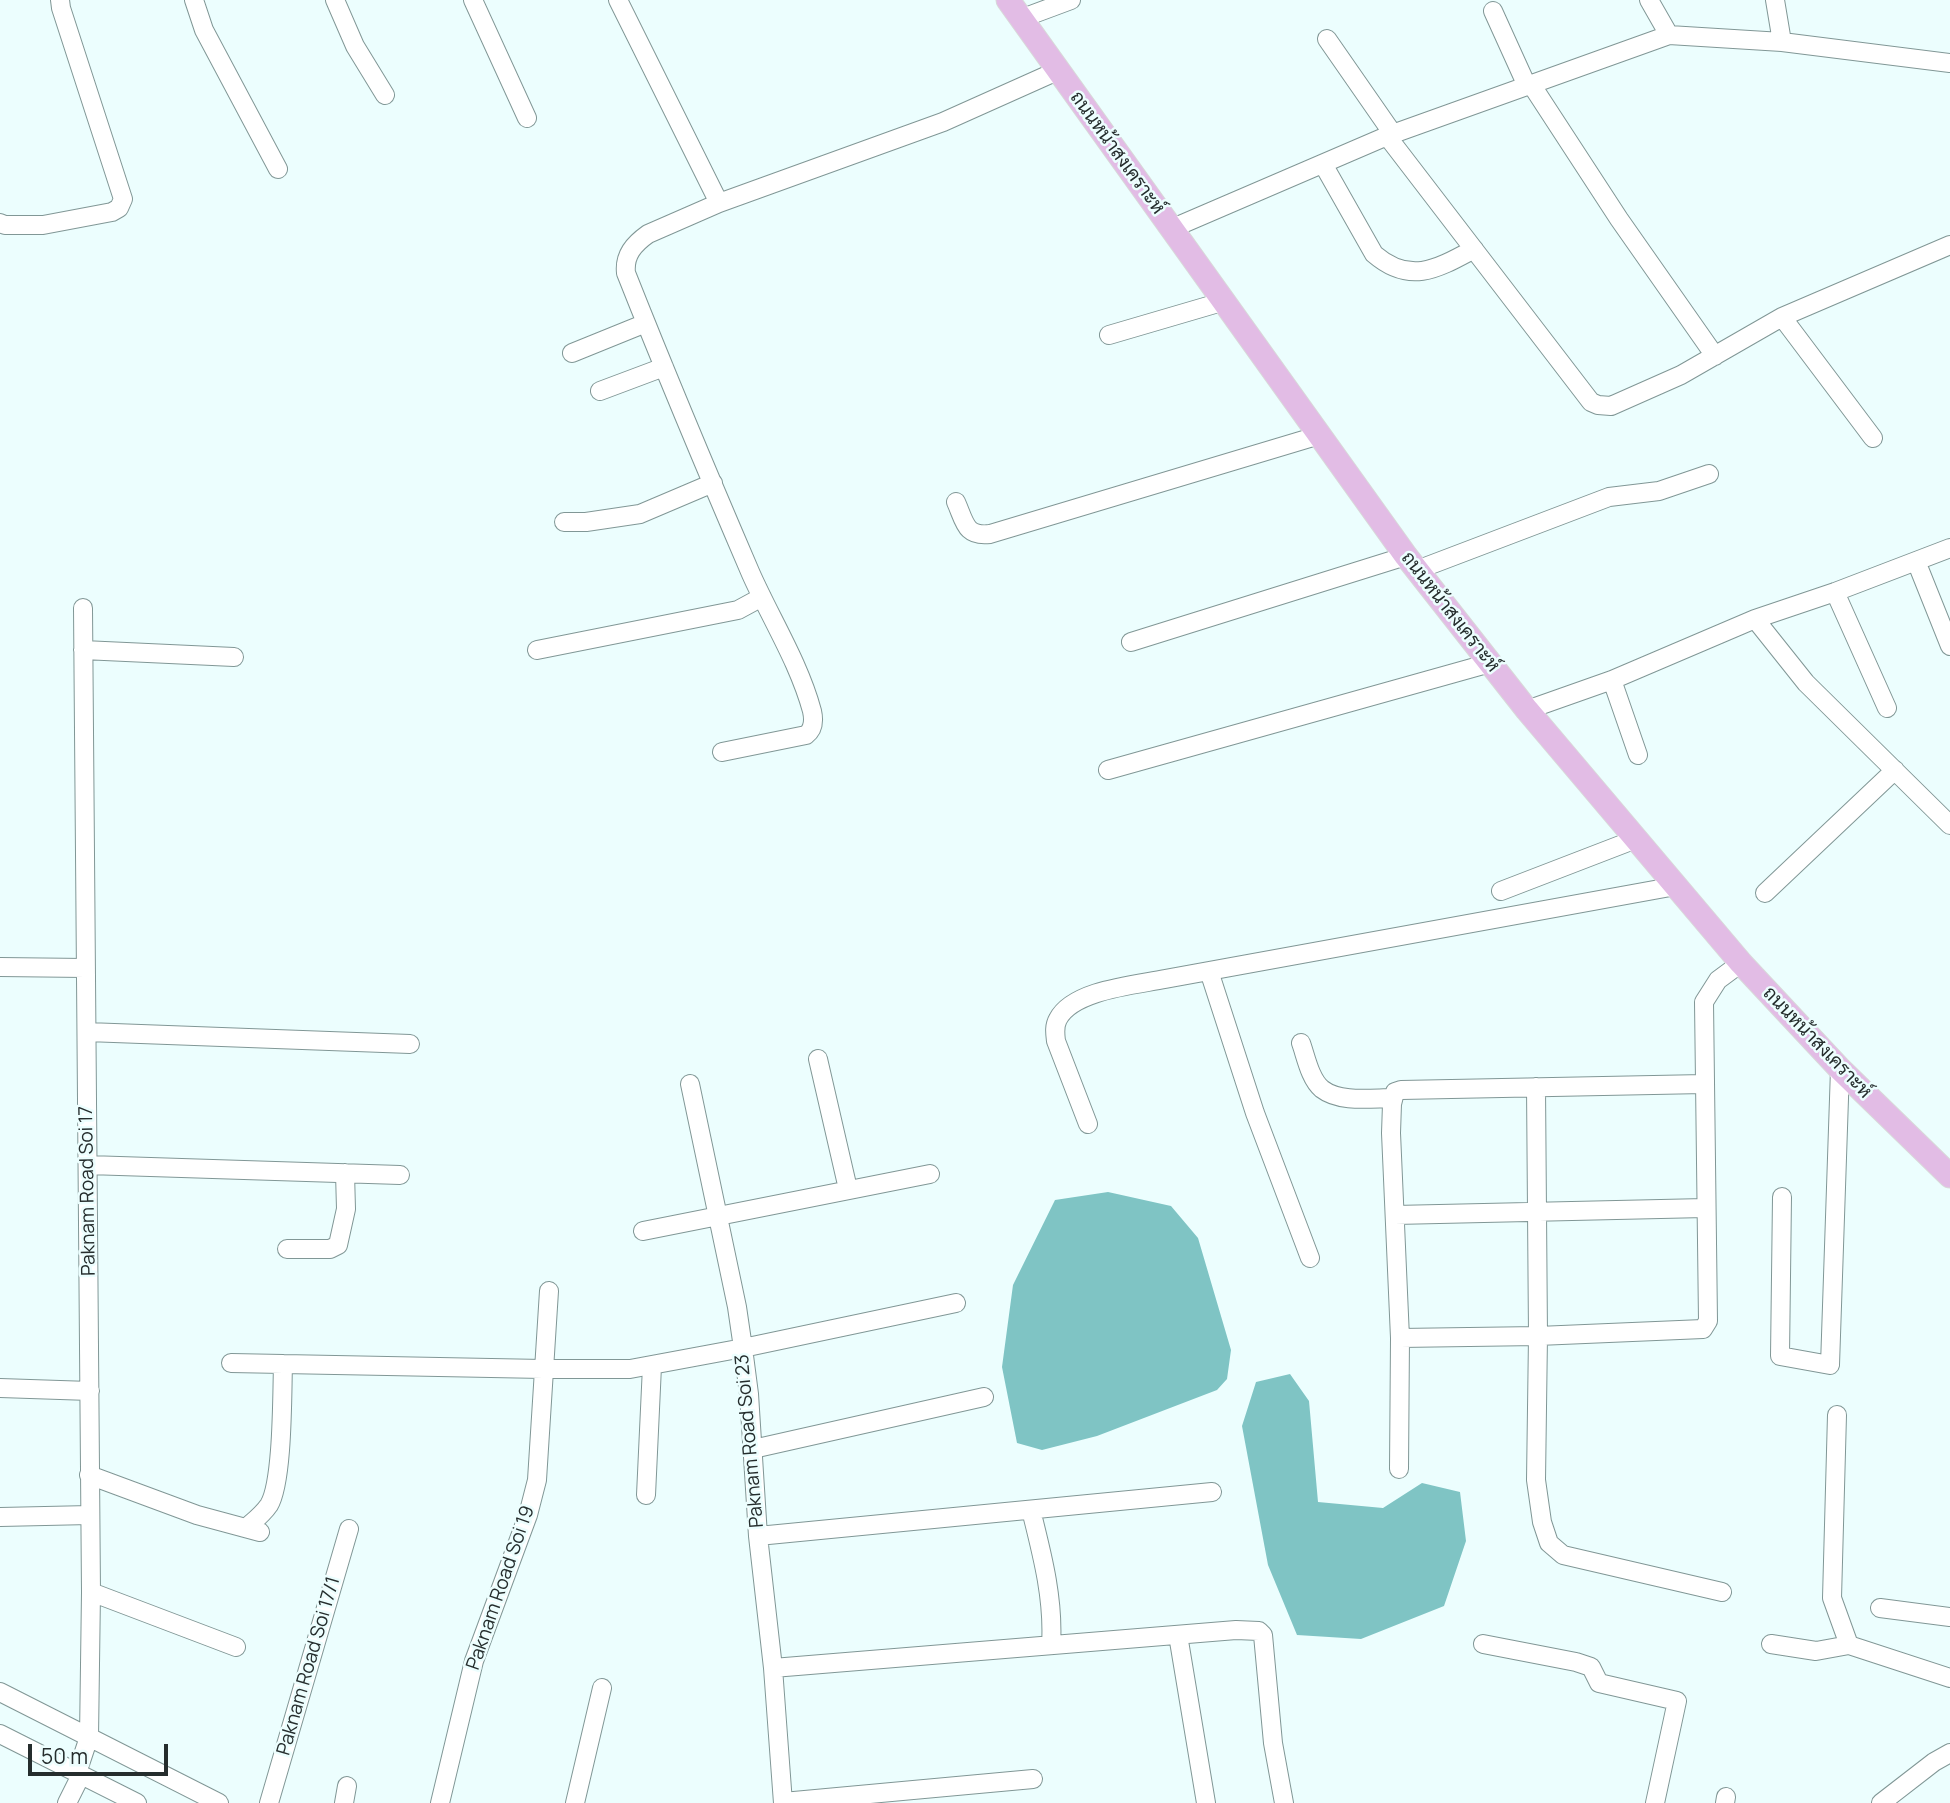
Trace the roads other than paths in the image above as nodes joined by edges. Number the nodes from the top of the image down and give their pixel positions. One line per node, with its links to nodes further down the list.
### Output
1 (60, 0): 23 (street)
2 (194, 0): 21 (street)
3 (335, 0): 17 (street)
4 (473, 0): 18 (street)
5 (618, 0): 22 (street)
6 (1071, 0): 9 (street)
7 (1649, 0): 11 (street)
8 (1775, 0): 13 (street)
9 (1014, 9): 15 (main road, ถนนหน้าสงเคราะห์)
10 (1493, 10): 16 (street)
11 (1670, 35): 13 (street); 16 (street)
12 (1327, 39): 19 (street)
13 (1782, 42): 14 (street)
14 (1950, 62)
15 (1057, 71): 22 (street); 24 (main road, ถนนหน้าสงเคราะห์)
16 (1529, 85): 19 (street); 32 (street)
17 (385, 95)
18 (527, 118)
19 (1390, 135): 20 (street); 26 (street)
20 (1323, 164): 24 (street); 26 (street)
21 (278, 169)
22 (719, 203): 29 (street)
23 (0, 223)
24 (1173, 228): 27 (main road, ถนนหน้าสงเคราะห์)
25 (1950, 245): 28 (street)
26 (1474, 249): 32 (street)
27 (1225, 300): 30 (street); 35 (main road, ถนนหน้าสงเคราะห์)
28 (1782, 317): 32 (street); 36 (street)
29 (646, 323): 31 (street); 33 (street)
30 (1109, 335)
31 (572, 353)
32 (1715, 356)
33 (664, 367): 34 (street); 38 (street)
34 (600, 391)
35 (1320, 435): 39 (street); 43 (main road, ถนนหน้าสงเคราะห์)
36 (1873, 438)
37 (1709, 474): 43 (street)
38 (713, 483): 40 (street); 45 (street)
39 (956, 502)
40 (564, 522)
41 (1950, 548): 42 (street)
42 (1916, 561): 44 (street); 49 (street)
43 (1412, 563): 48 (street); 53 (main road, ถนนหน้าสงเคราะห์)
44 (1835, 593): 47 (street); 55 (street)
45 (762, 597): 50 (street); 57 (street)
46 (83, 608): 51 (street, Paknam Road Soi 17)
47 (1755, 619): 54 (street); 59 (street)
48 (1130, 642)
49 (1950, 646)
50 (537, 649)
51 (83, 650): 52 (street); 68 (street, Paknam Road Soi 17)
52 (234, 657)
53 (1490, 663): 56 (main road, ถนนหน้าสงเคราะห์); 60 (street)
54 (1612, 680): 56 (street); 58 (street)
55 (1887, 708)
56 (1527, 710): 62 (main road, ถนนหน้าสงเคราะห์)
57 (722, 751)
58 (1637, 755)
59 (1895, 769): 61 (street); 65 (street)
60 (1108, 770)
61 (1950, 825)
62 (1636, 839): 63 (main road, ถนนหน้าสงเคราะห์); 64 (street)
63 (1676, 886): 66 (main road, ถนนหน้าสงเคราะห์); 69 (street)
64 (1501, 891)
65 (1765, 893)
66 (1741, 963): 74 (main road, ถนนหน้าสงเคราะห์); 76 (street)
67 (0, 967): 68 (street)
68 (85, 968): 70 (street, Paknam Road Soi 17)
69 (1209, 971): 79 (street); 93 (street)
70 (87, 1032): 72 (street); 80 (street, Paknam Road Soi 17)
71 (1301, 1043): 78 (street)
72 (410, 1044)
73 (818, 1059): 85 (street)
74 (1840, 1069): 84 (main road, ถนนหน้าสงเคราะห์); 86 (street)
75 (690, 1084): 89 (street, Paknam Road Soi 23)
76 (1704, 1084): 77 (street); 87 (street)
77 (1536, 1087): 78 (street); 88 (street)
78 (1393, 1098): 90 (street)
79 (1088, 1124)
80 (88, 1165): 81 (street); 104 (street, Paknam Road Soi 17)
81 (345, 1173): 83 (street); 92 (street)
82 (930, 1174): 85 (street)
83 (400, 1175)
84 (1950, 1176)
85 (848, 1189): 89 (street)
86 (1782, 1197)
87 (1705, 1208): 88 (street); 96 (street)
88 (1536, 1213): 90 (street); 96 (street)
89 (718, 1215): 91 (street); 98 (street, Paknam Road Soi 23)
90 (1395, 1215): 97 (street)
91 (643, 1231)
92 (287, 1249)
93 (1310, 1258)
94 (549, 1291): 102 (street, Paknam Road Soi 19)
95 (957, 1303): 98 (street)
96 (1538, 1336): 97 (street); 118 (street)
97 (1399, 1338): 108 (street)
98 (743, 1348): 101 (street); 107 (street, Paknam Road Soi 23)
99 (230, 1363): 100 (street)
100 (283, 1364): 102 (street); 109 (street)
101 (652, 1366): 102 (street); 111 (street)
102 (544, 1369): 141 (street, Paknam Road Soi 19)
103 (0, 1388): 104 (street)
104 (90, 1391): 109 (street, Paknam Road Soi 17)
105 (984, 1397): 107 (street)
106 (1837, 1415): 125 (street)
107 (753, 1449): 116 (street, Paknam Road Soi 23)
108 (1399, 1469)
109 (89, 1475): 113 (street, Paknam Road Soi 17)
110 (1212, 1492): 112 (street)
111 (646, 1495)
112 (1031, 1510): 116 (street); 124 (street)
113 (90, 1515): 114 (street); 117 (street, Paknam Road Soi 17)
114 (0, 1517)
115 (349, 1529): 140 (street, Paknam Road Soi 17/1)
116 (758, 1536): 127 (street, Paknam Road Soi 23)
117 (91, 1592): 126 (street); 132 (street, Paknam Road Soi 17)
118 (1722, 1592)
119 (1880, 1608): 120 (street)
120 (1949, 1611)
121 (1178, 1635): 124 (street); 143 (street); 144 (street)
122 (1483, 1644): 145 (street)
123 (1771, 1644): 125 (street)
124 (1051, 1645): 127 (street)
125 (1849, 1645): 128 (street)
126 (236, 1647)
127 (773, 1668): 136 (street, Paknam Road Soi 23)
128 (1950, 1678)
129 (602, 1688): 142 (street)
130 (0, 1692): 132 (street)
131 (0, 1734): 134 (street)
132 (89, 1737): 134 (street, Paknam Road Soi 17); 139 (street)
133 (1950, 1753): 146 (street)
134 (79, 1774): 137 (street, Paknam Road Soi 17); 138 (street)
135 (1034, 1779): 136 (street)
136 (783, 1802)
137 (67, 1803)
138 (137, 1803)
139 (219, 1803)
140 (269, 1803)
141 (440, 1803)
142 (575, 1803)
143 (1206, 1803)
144 (1284, 1803)
145 (1655, 1803)
146 (1881, 1803)

